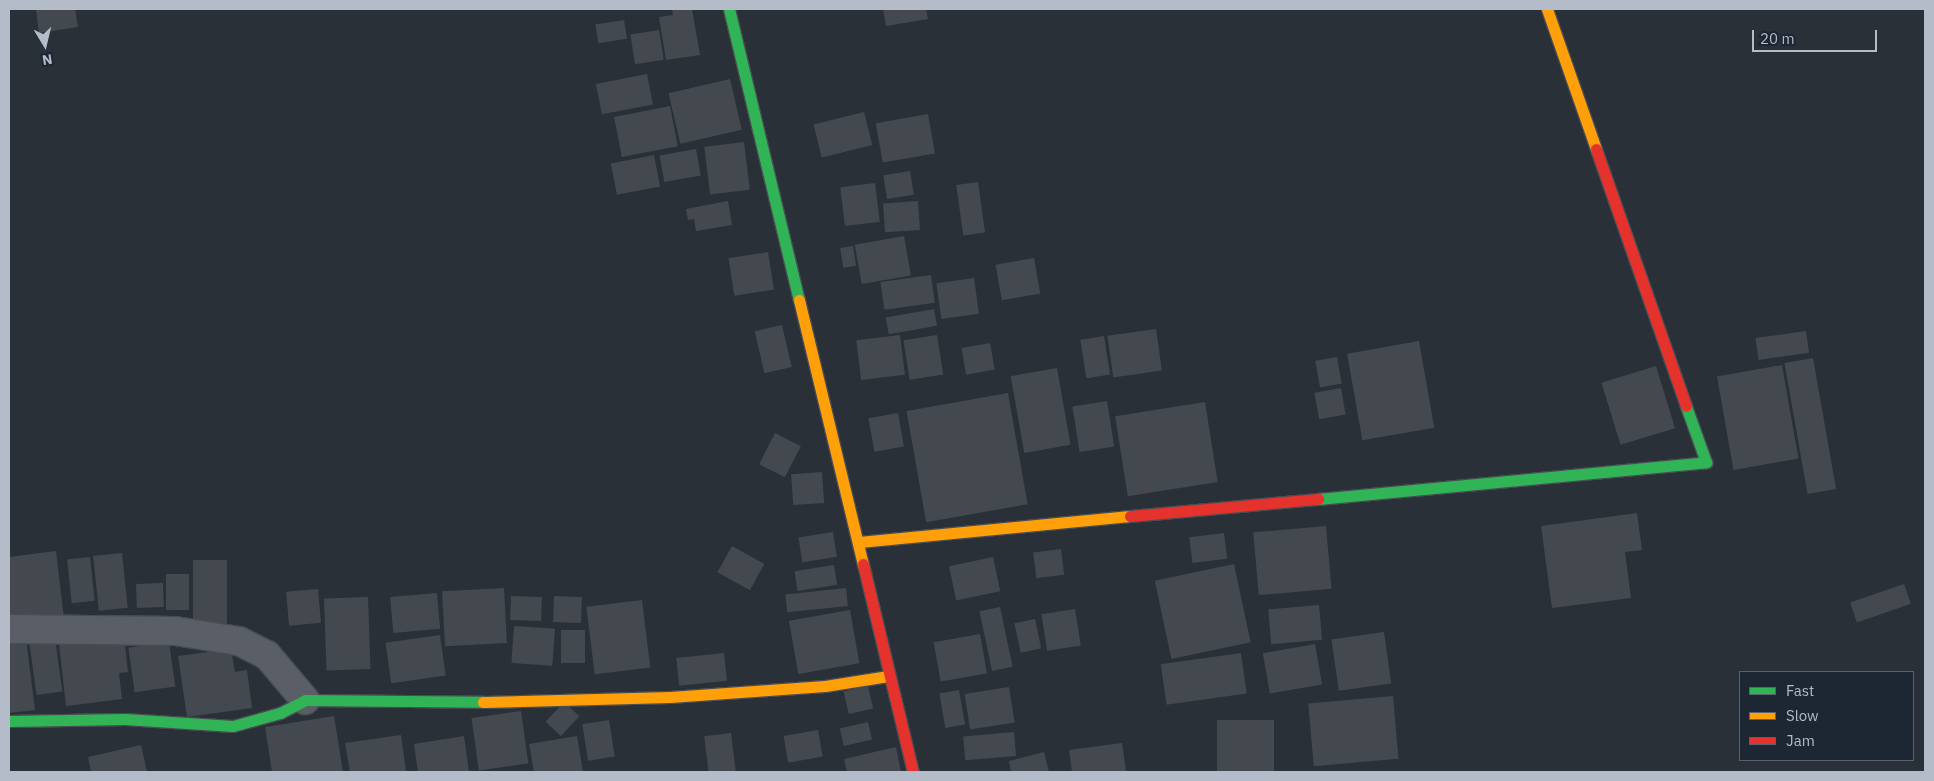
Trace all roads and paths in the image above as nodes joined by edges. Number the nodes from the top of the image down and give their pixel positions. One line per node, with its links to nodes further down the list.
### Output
1 (728, 9): 3 (street)
2 (1547, 9): 3 (street)
3 (859, 542): 5 (street)
4 (9, 629): 6 (street)
5 (888, 676): 6 (street); 8 (street)
6 (305, 700): 7 (street)
7 (9, 721)
8 (913, 772)

